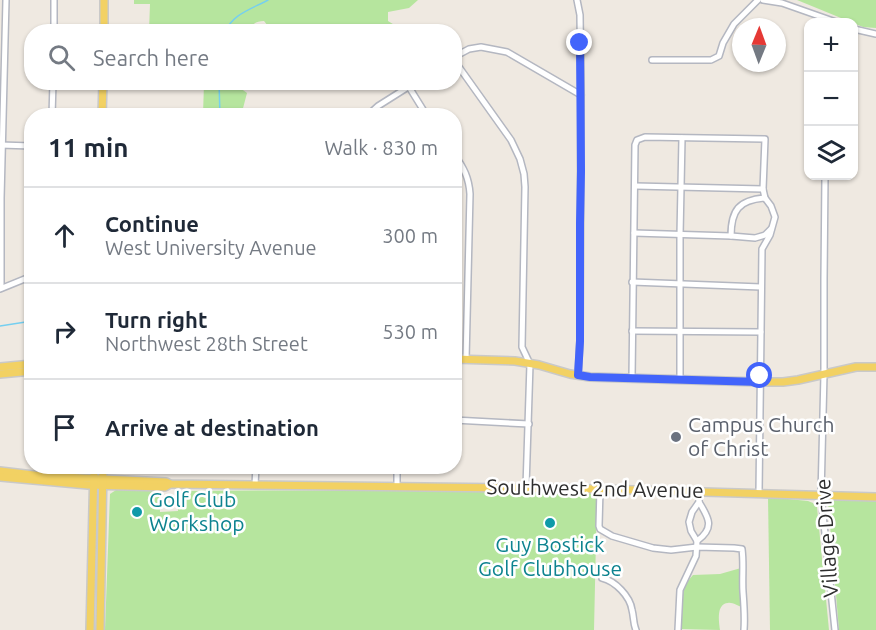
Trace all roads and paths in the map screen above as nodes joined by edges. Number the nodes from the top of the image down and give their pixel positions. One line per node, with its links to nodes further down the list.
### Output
1 (6, 0): 25 (street)
2 (54, 0): 8 (street)
3 (104, 0): 9 (main road)
4 (577, 0): 19 (street)
5 (758, 0): 13 (street)
6 (763, 0): 7 (street)
7 (824, 18)
8 (54, 24)
9 (104, 24)
10 (858, 30): 11 (street)
11 (876, 34)
12 (462, 53): 19 (street)
13 (652, 60)
14 (462, 70): 49 (street)
15 (53, 90): 20 (street)
16 (103, 90): 21 (main road)
17 (404, 90): 22 (street)
18 (411, 90): 23 (street)
19 (581, 95): 56 (street)
20 (52, 108)
21 (102, 108)
22 (376, 108)
23 (422, 108)
24 (682, 138): 29 (street); 30 (street); 31 (street)
25 (1, 145): 26 (street); 43 (street)
26 (24, 146)
27 (462, 166): 48 (street)
28 (825, 180): 55 (street, Village Drive)
29 (635, 186): 30 (street); 34 (street)
30 (681, 186): 31 (street); 35 (street)
31 (763, 189): 32 (street)
32 (765, 198): 33 (street); 36 (street)
33 (772, 227): 37 (street); 38 (street)
34 (634, 233): 35 (street); 40 (street)
35 (680, 235): 36 (street); 41 (street)
36 (731, 236): 37 (street)
37 (755, 238): 38 (street)
38 (764, 244): 42 (street)
39 (24, 279): 43 (street)
40 (632, 282): 41 (street); 44 (street)
41 (681, 284): 42 (street); 45 (street)
42 (761, 287): 46 (street)
43 (1, 289)
44 (632, 331): 45 (street); 57 (street)
45 (680, 331): 46 (street); 58 (street)
46 (761, 332): 59 (street)
47 (462, 360): 48 (main road)
48 (466, 360): 49 (main road)
49 (530, 364): 56 (main road); 61 (street)
50 (24, 365): 51 (main road)
51 (0, 367)
52 (876, 367): 55 (main road)
53 (24, 372): 54 (main road)
54 (0, 374)
55 (824, 374): 59 (main road); 78 (street, Village Drive)
56 (578, 375): 57 (main road)
57 (632, 378): 58 (main road)
58 (680, 380): 59 (main road)
59 (760, 382): 77 (street)
60 (462, 420): 61 (street)
61 (529, 424): 74 (street)
62 (0, 471): 63 (main road, Southwest 2nd Avenue)
63 (24, 474)
64 (25, 474): 70 (main road, Southwest 2nd Avenue)
65 (94, 474): 70 (main road)
66 (102, 474): 71 (main road)
67 (256, 474): 72 (street)
68 (397, 474): 73 (street)
69 (0, 477): 70 (main road, Southwest 2nd Avenue)
70 (94, 482): 71 (main road, Southwest 2nd Avenue); 83 (main road)
71 (102, 482): 72 (main road, Southwest 2nd Avenue); 84 (main road)
72 (255, 484): 73 (main road, Southwest 2nd Avenue)
73 (397, 486): 74 (main road, Southwest 2nd Avenue)
74 (526, 488): 75 (main road, Southwest 2nd Avenue)
75 (600, 489): 76 (main road, Southwest 2nd Avenue); 81 (street)
76 (699, 492): 77 (main road, Southwest 2nd Avenue); 80 (street)
77 (759, 493): 78 (main road, Southwest 2nd Avenue)
78 (821, 495): 79 (main road, Southwest 2nd Avenue); 88 (street, Village Drive)
79 (876, 496)
80 (699, 502): 81 (street); 81 (street)
81 (697, 544): 86 (street); 87 (street)
82 (602, 578): 85 (street)
83 (90, 630)
84 (100, 630)
85 (636, 630)
86 (678, 630)
87 (744, 630)
88 (835, 630)

